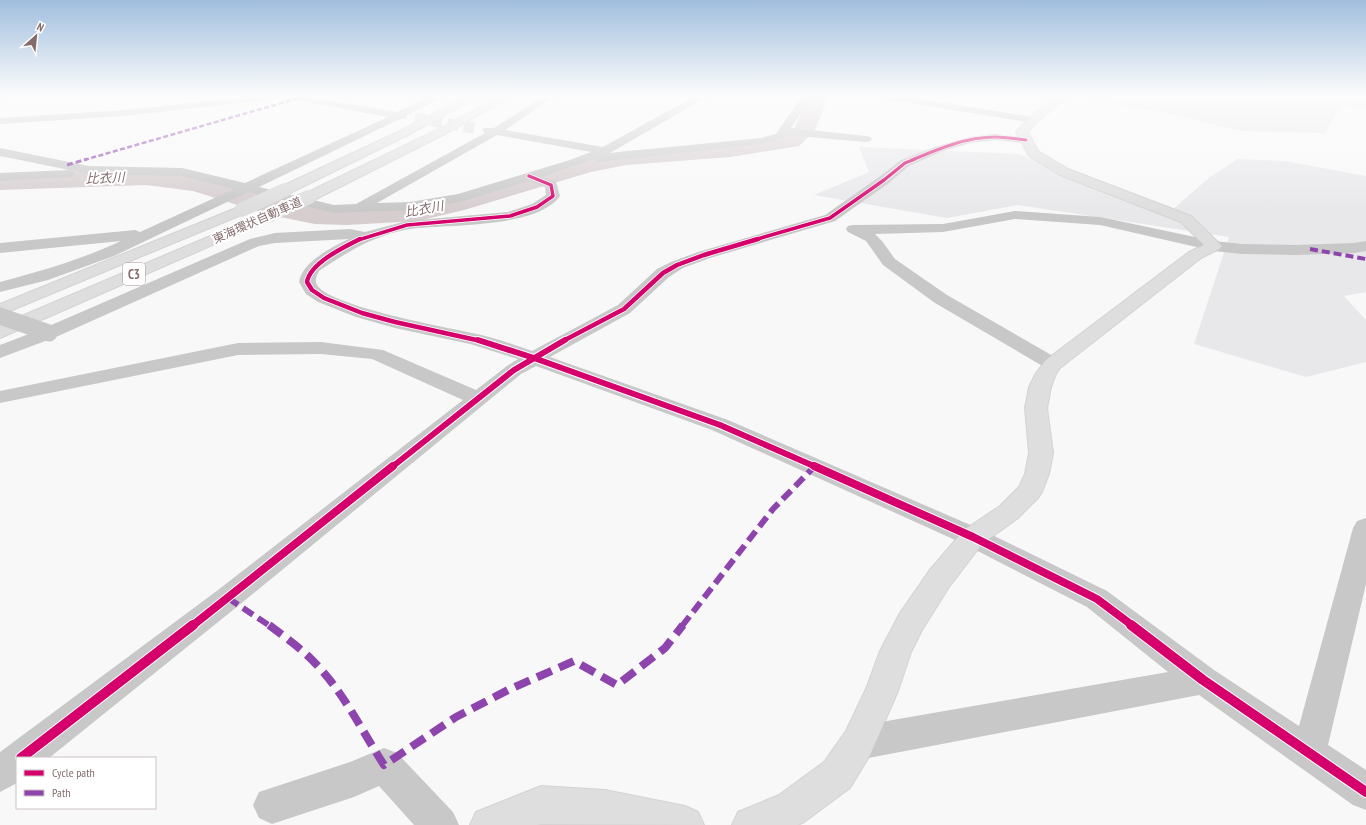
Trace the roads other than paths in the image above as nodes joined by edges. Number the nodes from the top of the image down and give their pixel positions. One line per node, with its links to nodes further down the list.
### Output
1 (358, 134): 18 (street)
2 (401, 134): 28 (main road, 東海環状自動車道 / C3, bridge)
3 (436, 134): 30 (main road, 東海環状自動車道 / C3, bridge)
4 (490, 134): 19 (street)
5 (515, 134): 12 (street)
6 (634, 134): 12 (street)
7 (781, 134): 14 (street)
8 (815, 134): 10 (street)
9 (1023, 134): 11 (main road)
10 (866, 140)
11 (1026, 140): 20 (street); 24 (main road)
12 (605, 151): 14 (street)
13 (0, 152): 15 (street)
14 (582, 160): 16 (street)
15 (108, 171): 17 (street); 18 (street)
16 (528, 176): 19 (street); 23 (street)
17 (0, 177)
18 (244, 188): 19 (street); 22 (street)
19 (357, 208)
20 (830, 218): 21 (street); 33 (street)
21 (855, 230): 24 (street); 34 (street)
22 (152, 233): 26 (street); 27 (street)
23 (365, 237): 31 (street); 33 (street)
24 (1214, 246): 25 (street); 34 (main road)
25 (1366, 246)
26 (0, 248)
27 (0, 287)
28 (0, 310)
29 (0, 316): 31 (street, bridge)
30 (0, 332)
31 (50, 333): 32 (street)
32 (0, 352)
33 (534, 358): 36 (street); 38 (street)
34 (1053, 364): 38 (main road)
35 (0, 397): 36 (street)
36 (479, 399): 42 (street)
37 (1366, 528): 41 (street)
38 (973, 538): 39 (street); 40 (main road)
39 (1203, 680): 40 (street); 41 (street)
40 (858, 743): 50 (main road)
41 (1309, 752): 45 (street)
42 (22, 757)
43 (16, 762): 44 (street)
44 (0, 774)
45 (1366, 792)
46 (272, 805): 47 (street)
47 (440, 825)
48 (489, 825): 49 (main road)
49 (685, 825)
50 (751, 825)

